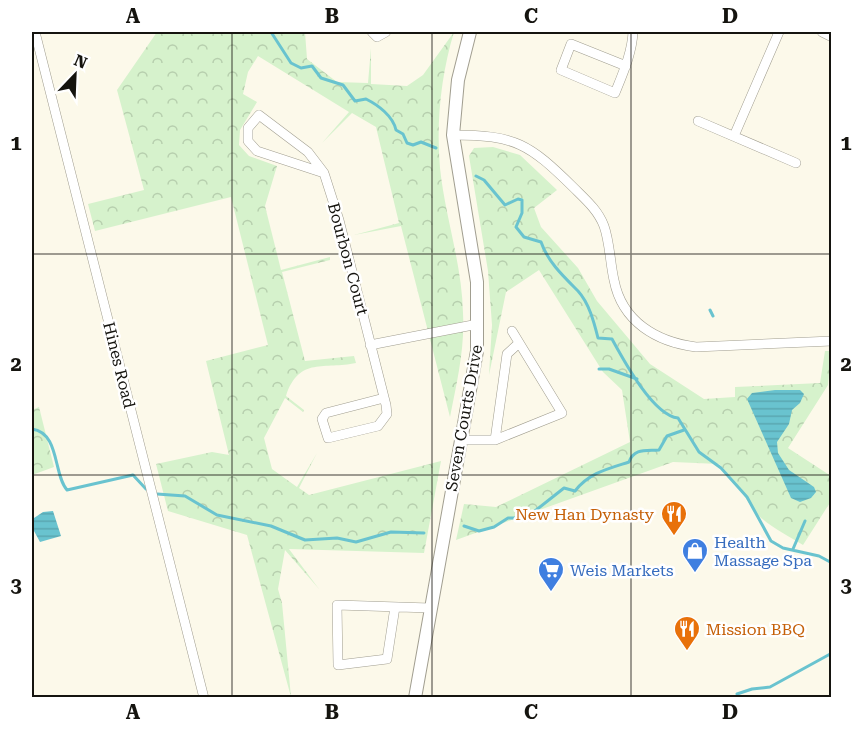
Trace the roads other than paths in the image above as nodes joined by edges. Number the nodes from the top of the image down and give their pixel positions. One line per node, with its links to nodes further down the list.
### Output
1 (35, 32): 25 (street, Hines Road)
2 (372, 32): 3 (street)
3 (386, 32)
4 (470, 32): 11 (street, Seven Courts Drive)
5 (633, 32): 9 (street)
6 (779, 32): 12 (street)
7 (822, 32): 8 (street)
8 (831, 37)
9 (626, 66): 9 (street)
10 (698, 121): 12 (street)
11 (453, 135): 15 (street, Seven Courts Drive); 17 (street)
12 (734, 136): 13 (street)
13 (796, 163)
14 (324, 173): 14 (street, Bourbon Court); 19 (street, Bourbon Court)
15 (478, 324): 19 (street); 21 (street, Seven Courts Drive)
16 (512, 331): 18 (street)
17 (831, 340)
18 (519, 343): 22 (street); 22 (street)
19 (370, 345): 20 (street, Bourbon Court)
20 (384, 398): 20 (street, Bourbon Court)
21 (461, 440): 22 (street); 24 (street, Seven Courts Drive)
22 (495, 440)
23 (395, 607): 23 (street); 24 (street)
24 (430, 608): 26 (street, Seven Courts Drive)
25 (204, 698)
26 (415, 698)

